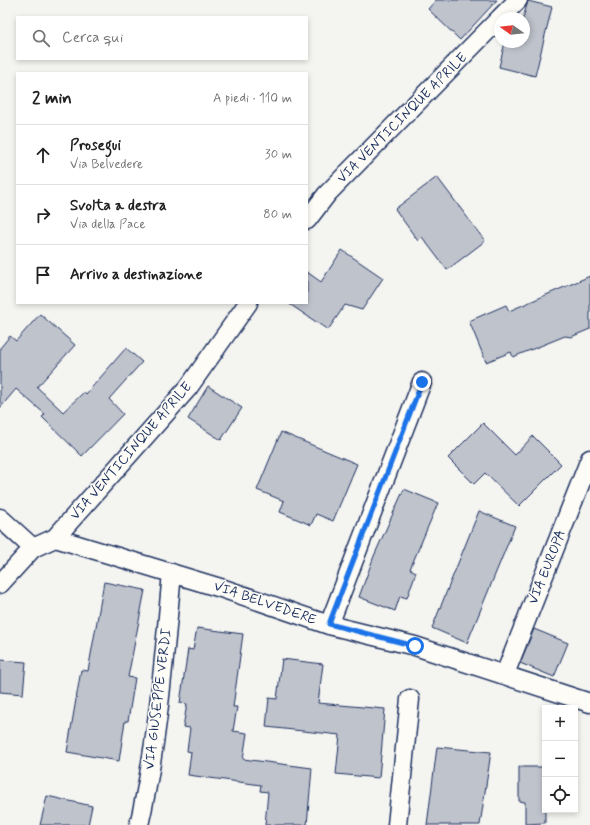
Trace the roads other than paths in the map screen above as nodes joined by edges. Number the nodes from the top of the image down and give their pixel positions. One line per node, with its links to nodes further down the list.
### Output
1 (518, 0): 2 (street, VIA VENTICINQUE APRILE)
2 (506, 12)
3 (494, 24): 4 (street, VIA VENTICINQUE APRILE)
4 (308, 219)
5 (247, 304): 9 (street, VIA VENTICINQUE APRILE)
6 (422, 382): 13 (street)
7 (590, 459): 14 (street, VIA EUROPA)
8 (0, 518): 10 (street)
9 (55, 538): 10 (street, VIA VENTICINQUE APRILE); 11 (street, VIA BELVEDERE)
10 (33, 548): 12 (street, VIA VENTICINQUE APRILE)
11 (172, 573): 13 (street, VIA BELVEDERE); 17 (street, VIA GIUSEPPE VERDI)
12 (0, 584)
13 (329, 624): 14 (street, VIA BELVEDERE)
14 (505, 674): 16 (street, VIA BELVEDERE)
15 (410, 699): 18 (street)
16 (590, 703)
17 (139, 825)
18 (397, 825)

